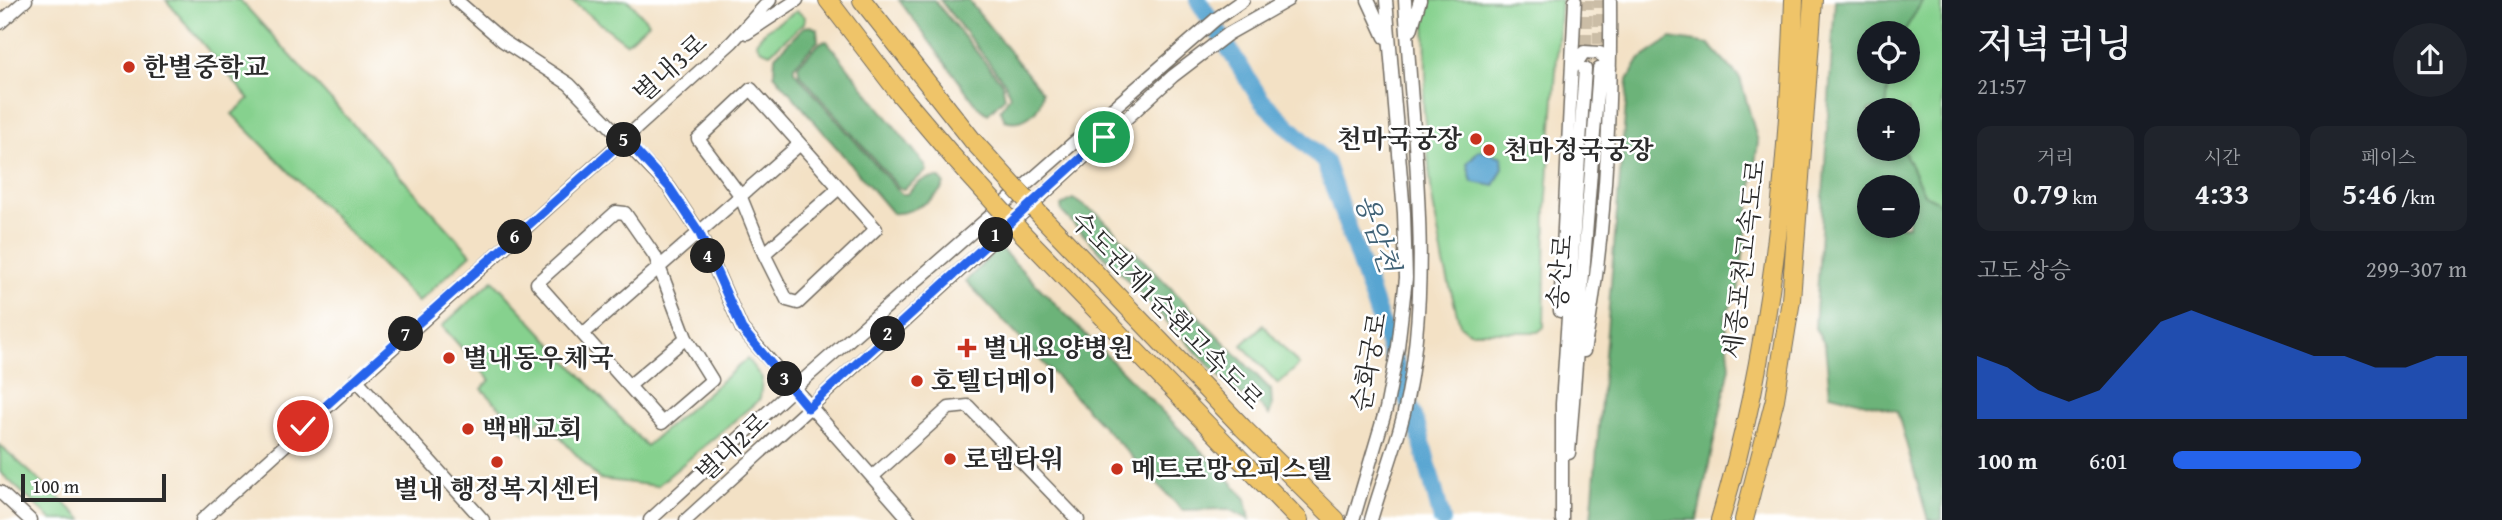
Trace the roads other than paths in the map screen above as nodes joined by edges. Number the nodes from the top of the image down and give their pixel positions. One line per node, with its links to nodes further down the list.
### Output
1 (26, 0): 17 (street)
2 (456, 0): 22 (street)
3 (770, 0): 18 (street, 별내3로)
4 (797, 0): 18 (street, 별내3로)
5 (828, 0): 45 (highway, 수도권제1순환고속도로, bridge)
6 (862, 0): 46 (highway, 수도권제1순환고속도로, bridge)
7 (1244, 0): 33 (street, 별내2로)
8 (1367, 0): 20 (street)
9 (1386, 0): 20 (street, 순화궁로)
10 (1405, 0): 19 (street, 순화궁로)
11 (1420, 0): 19 (street)
12 (1576, 0): 21 (street)
13 (1610, 0): 21 (street)
14 (1794, 0): 50 (highway, 세종포천고속도로)
15 (1813, 0): 51 (highway, 세종포천고속도로)
16 (1285, 1): 35 (street, 별내2로)
17 (0, 23)
18 (732, 43): 22 (street, 별내3로)
19 (1407, 44): 48 (street, 순화궁로)
20 (1390, 48): 47 (street, 순화궁로)
21 (1592, 68): 34 (street); 34 (street)
22 (625, 139): 26 (street); 31 (street, 별내3로)
23 (800, 144): 24 (street); 25 (street); 25 (street)
24 (839, 188): 27 (street); 27 (street)
25 (740, 195): 26 (street); 27 (street)
26 (699, 232): 28 (street); 33 (street)
27 (764, 254)
28 (660, 267): 29 (street); 29 (street); 30 (street)
29 (583, 334): 32 (street)
30 (686, 338): 32 (street); 32 (street)
31 (356, 379): 39 (street, 별내3로); 40 (street)
32 (629, 386)
33 (793, 389): 35 (street); 41 (street, 별내2로)
34 (1567, 405): 49 (street)
35 (808, 408): 36 (street); 42 (street, 별내2로)
36 (872, 477): 43 (street); 44 (street)
37 (0, 492): 38 (street)
38 (30, 520)
39 (202, 520)
40 (483, 520)
41 (650, 520)
42 (686, 520)
43 (910, 520)
44 (1078, 520)
45 (1299, 520)
46 (1336, 520)
47 (1353, 520)
48 (1371, 520)
49 (1562, 520)
50 (1720, 520)
51 (1744, 520)

